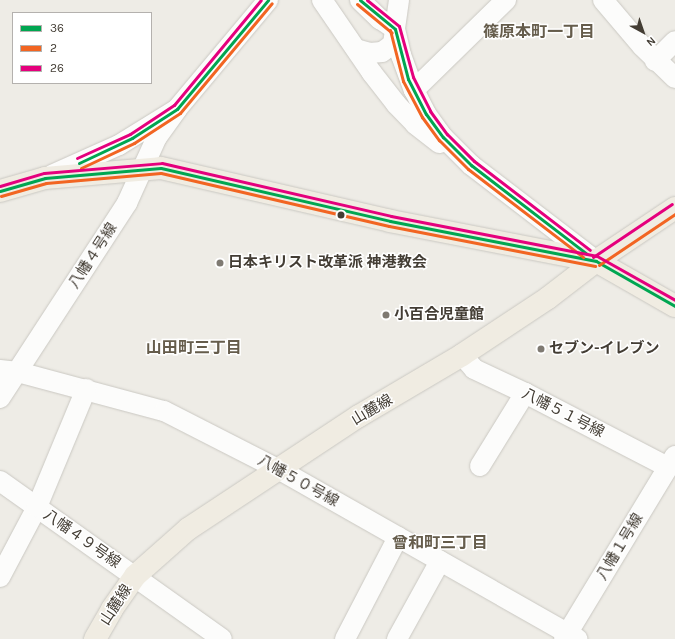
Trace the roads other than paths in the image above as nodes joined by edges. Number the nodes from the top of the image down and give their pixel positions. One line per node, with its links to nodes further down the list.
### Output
1 (268, 0): 13 (street, 八幡４号線)
2 (322, 0): 9 (street)
3 (360, 0): 7 (street)
4 (400, 0): 7 (street)
5 (506, 0): 12 (street)
6 (603, 0): 10 (street)
7 (396, 29): 9 (street); 12 (street)
8 (675, 41): 10 (street)
9 (356, 49): 14 (street)
10 (655, 61): 11 (street)
11 (675, 78)
12 (414, 90): 14 (street)
13 (177, 109): 15 (street, 八幡４号線); 16 (street, 八幡４号線)
14 (451, 146): 19 (street)
15 (144, 168): 16 (main road); 19 (main road); 22 (street, 八幡４号線)
16 (45, 178): 17 (main road)
17 (0, 191)
18 (675, 208): 19 (main road, 山麓線)
19 (596, 261): 20 (main road); 21 (main road, 山麓線)
20 (675, 306)
21 (462, 355): 24 (street, 八幡５１号線); 28 (main road, 山麓線)
22 (9, 371): 23 (street, 八幡５０号線); 25 (street, 八幡４号線)
23 (86, 389): 28 (street, 八幡５０号線); 30 (street)
24 (525, 393): 26 (street, 八幡５１号線); 27 (street)
25 (0, 398)
26 (672, 461): 35 (street, 八幡１号線)
27 (480, 466)
28 (280, 470): 31 (street, 八幡５０号線); 34 (main road, 山麓線)
29 (0, 481): 30 (street, 八幡４９号線)
30 (37, 507): 33 (street); 34 (street, 八幡４９号線)
31 (398, 537): 32 (street, 八幡５０号線); 38 (street)
32 (440, 561): 35 (street, 八幡５０号線); 39 (street)
33 (0, 576)
34 (135, 576): 36 (street, 八幡４９号線); 37 (main road, 山麓線)
35 (570, 637)
36 (218, 638)
37 (95, 639)
38 (345, 639)
39 (397, 639)

